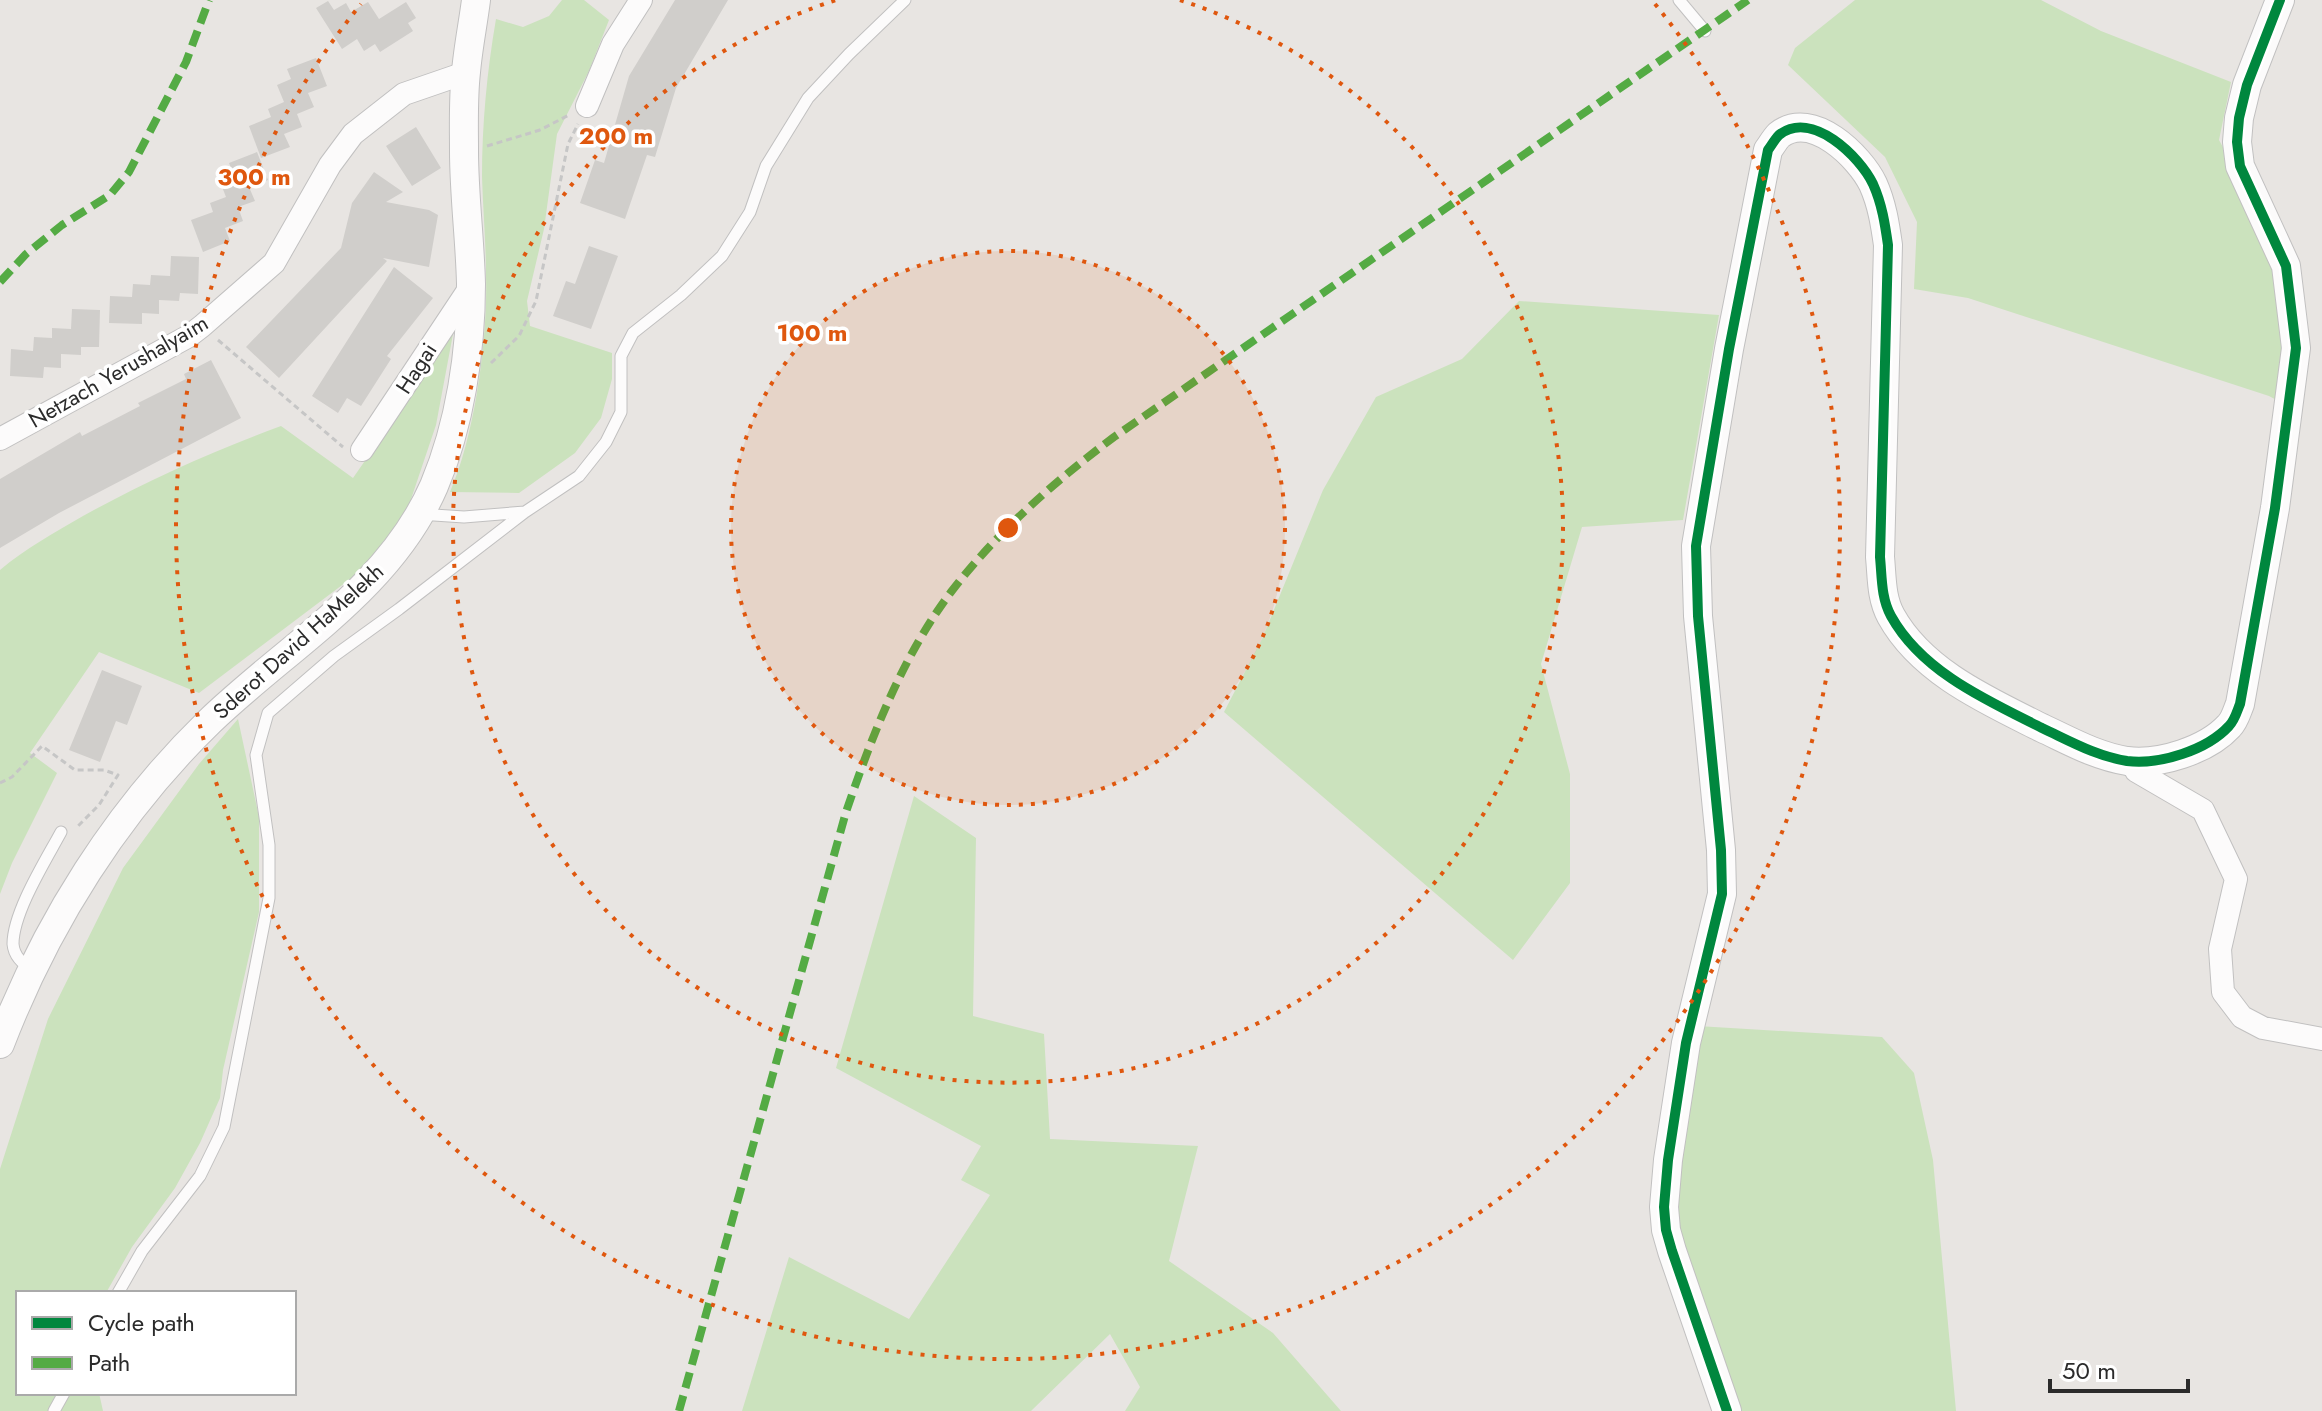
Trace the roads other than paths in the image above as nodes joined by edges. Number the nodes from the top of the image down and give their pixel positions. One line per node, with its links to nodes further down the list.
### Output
1 (476, 0): 7 (street, Sderot David HaMelekh)
2 (641, 0): 8 (street)
3 (905, 0): 12 (lane)
4 (1679, 0): 6 (lane)
5 (2280, 0): 14 (street)
6 (1705, 31)
7 (465, 73): 9 (street, Sderot David HaMelekh); 10 (street, Netzach Yerushalyaim)
8 (587, 106)
9 (471, 286): 11 (street, Hagai); 13 (street, Sderot David HaMelekh)
10 (0, 439)
11 (362, 450)
12 (525, 512): 13 (lane); 19 (lane)
13 (419, 514): 16 (street, Sderot David HaMelekh)
14 (2132, 761): 17 (street); 20 (street)
15 (61, 832): 16 (lane)
16 (33, 970): 18 (street, Sderot David HaMelekh)
17 (2322, 1039)
18 (0, 1044)
19 (119, 1291)
20 (1727, 1411)

